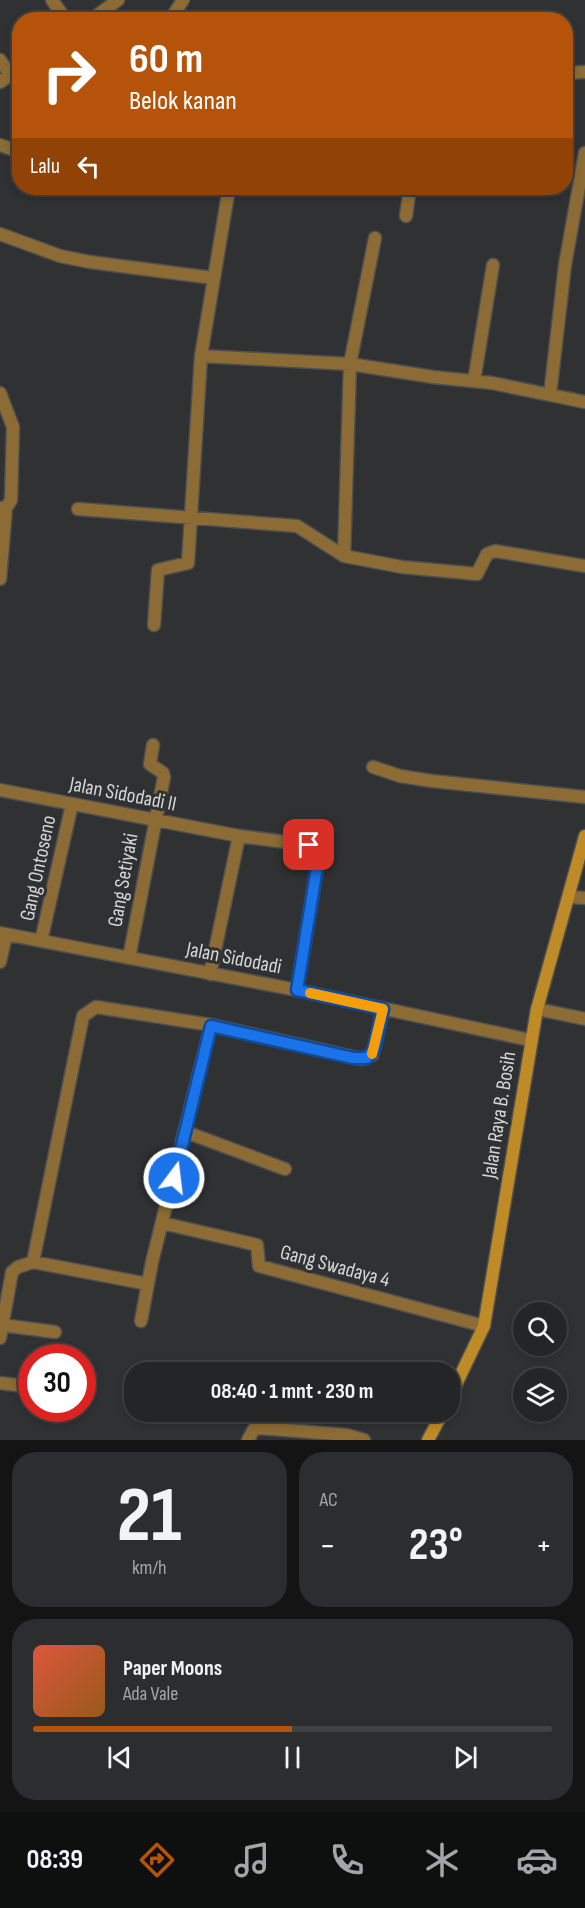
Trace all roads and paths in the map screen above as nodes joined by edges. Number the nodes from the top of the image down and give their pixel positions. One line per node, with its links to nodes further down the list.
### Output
1 (118, 0): 2 (street)
2 (102, 12)
3 (585, 153): 6 (street)
4 (229, 195): 11 (street)
5 (409, 195): 7 (street)
6 (579, 215): 16 (street)
7 (406, 216)
8 (0, 234): 11 (street)
9 (375, 238): 13 (street)
10 (494, 265): 14 (street)
11 (213, 278): 12 (street)
12 (201, 356): 13 (street); 20 (street)
13 (350, 364): 14 (street); 21 (street)
14 (474, 381): 16 (street)
15 (0, 393): 18 (street)
16 (550, 395): 17 (street)
17 (585, 402)
18 (3, 508): 23 (street)
19 (78, 509): 20 (street)
20 (191, 519): 21 (street); 24 (street)
21 (344, 556): 22 (street)
22 (585, 566)
23 (0, 579)
24 (154, 626)
25 (153, 745): 30 (street, Gang Setiyaki)
26 (373, 766): 28 (street)
27 (0, 790): 29 (street, Jalan Sidodadi II)
28 (585, 797)
29 (72, 804): 30 (street, Jalan Sidodadi II); 36 (street, Gang Ontoseno)
30 (154, 819): 31 (street, Jalan Sidodadi II); 37 (street, Gang Setiyaki)
31 (238, 836): 39 (street); 40 (street, Jalan Sidodadi II)
32 (585, 836): 33 (main road, Jalan Raya B. Bosih)
33 (569, 897): 34 (street); 42 (main road, Jalan Raya B. Bosih)
34 (585, 898)
35 (3, 934): 36 (street, Jalan Sidodadi); 38 (street)
36 (41, 941): 37 (street, Jalan Sidodadi)
37 (129, 958): 39 (street, Jalan Sidodadi)
38 (0, 962)
39 (210, 974): 40 (street, Jalan Sidodadi)
40 (297, 990): 41 (street, Jalan Sidodadi)
41 (383, 1009): 44 (street); 45 (street, Jalan Sidodadi)
42 (537, 1009): 43 (street); 45 (main road, Jalan Raya B. Bosih)
43 (585, 1019)
44 (211, 1026): 46 (street); 49 (street)
45 (530, 1040): 53 (main road, Jalan Raya B. Bosih)
46 (186, 1132): 47 (street); 48 (street)
47 (285, 1169)
48 (162, 1223): 50 (street); 53 (street, Gang Swadaya 4)
49 (33, 1262): 50 (street); 52 (street)
50 (148, 1284): 51 (street)
51 (141, 1321)
52 (2, 1325): 54 (street); 55 (street)
53 (483, 1326): 56 (main road, Jalan Raya B. Bosih)
54 (55, 1332)
55 (0, 1338)
56 (460, 1375)
57 (0, 1383): 58 (street)
58 (18, 1385)
59 (438, 1422): 62 (main road)
60 (248, 1440): 61 (street)
61 (364, 1440)
62 (428, 1440)

